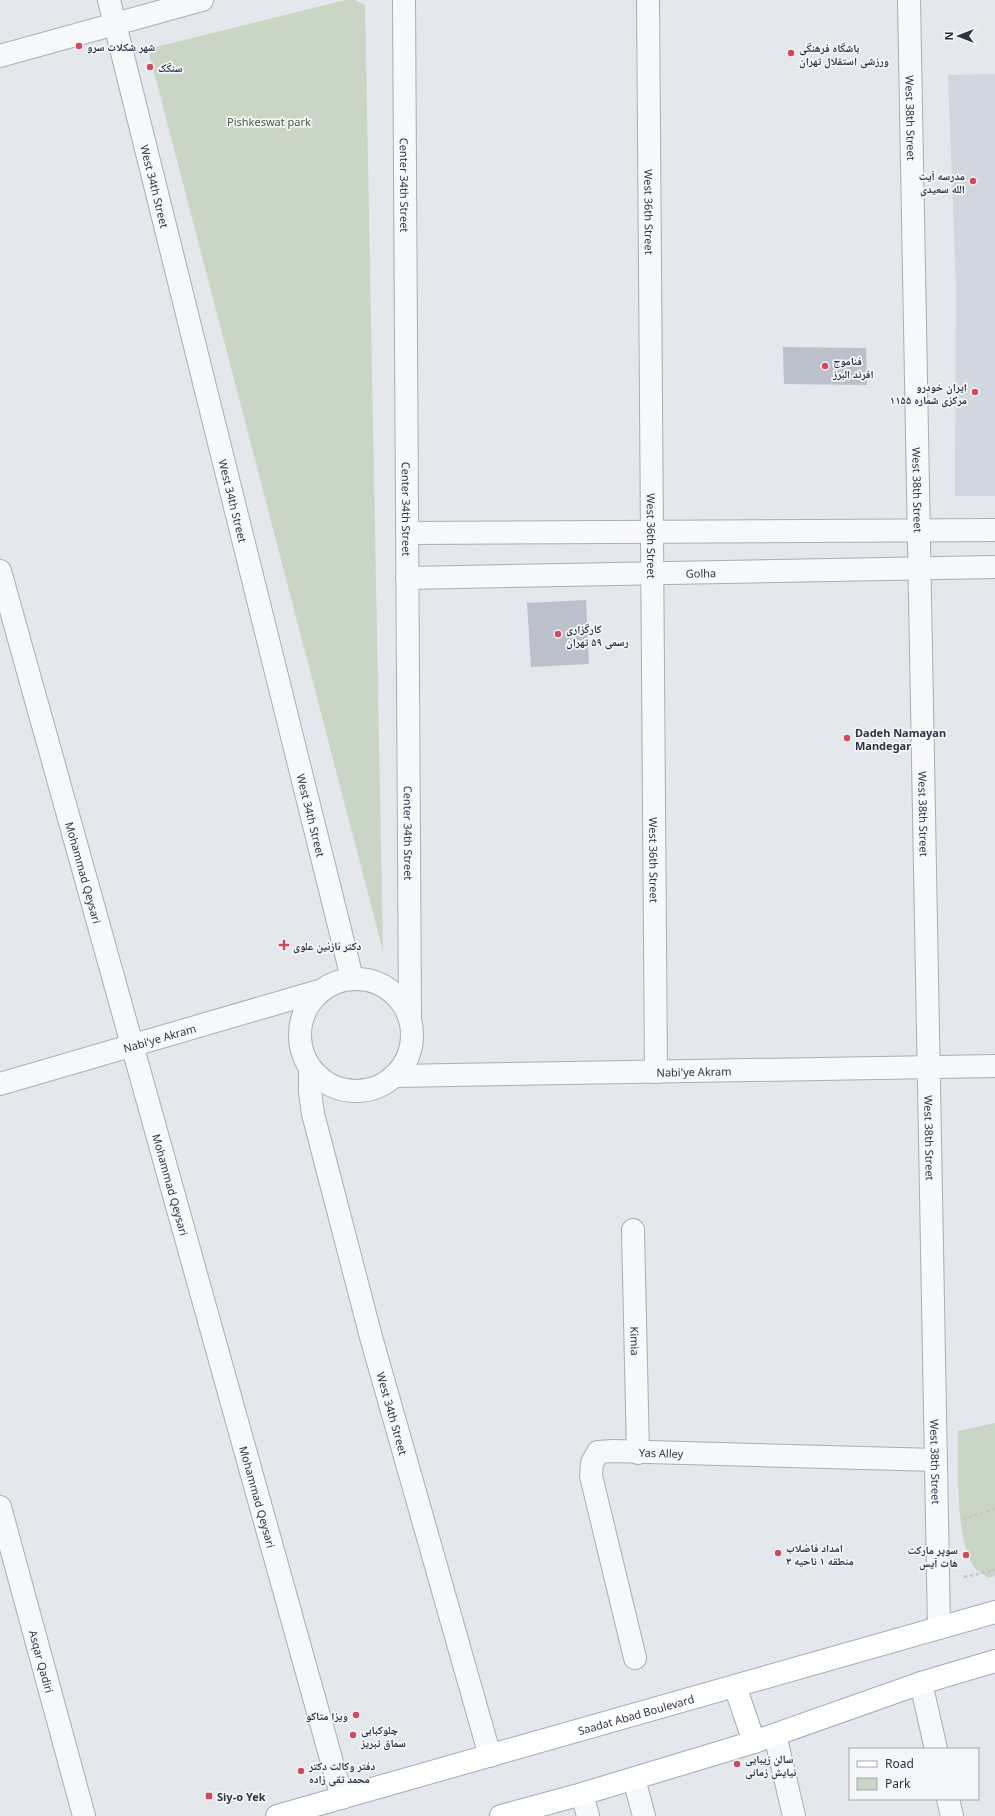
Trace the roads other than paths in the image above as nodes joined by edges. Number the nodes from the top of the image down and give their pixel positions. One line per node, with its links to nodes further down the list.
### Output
1 (109, 0): 6 (street, West 34th Street)
2 (202, 0): 6 (street)
3 (404, 0): 11 (street, Center 34th Street)
4 (648, 0): 10 (street, West 36th Street)
5 (909, 0): 8 (street, West 38th Street)
6 (115, 24): 7 (street); 17 (street, West 34th Street)
7 (0, 56)
8 (919, 530): 9 (street); 10 (street); 13 (street, West 38th Street)
9 (995, 530)
10 (652, 532): 11 (street); 15 (street, West 36th Street)
11 (407, 533): 16 (street, Center 34th Street)
12 (995, 568): 13 (street, Golha)
13 (920, 569): 15 (street, Golha); 23 (street, West 38th Street)
14 (0, 571): 20 (street, Mohammad Qeysari)
15 (653, 574): 16 (street, Golha); 24 (street, West 36th Street)
16 (407, 578): 19 (street, Center 34th Street)
17 (352, 978): 18 (street); 19 (street)
18 (319, 991): 20 (street, Nabi'ye Akram); 22 (street)
19 (410, 1017): 25 (street)
20 (132, 1045): 26 (street, Nabi'ye Akram); 43 (street, Mohammad Qeysari)
21 (995, 1066): 23 (street, Nabi'ye Akram)
22 (310, 1068): 25 (street); 40 (street, West 34th Street)
23 (929, 1068): 24 (street, Nabi'ye Akram); 29 (street, West 38th Street)
24 (656, 1072): 25 (street, Nabi'ye Akram)
25 (394, 1076)
26 (0, 1084)
27 (633, 1230): 28 (street, Kimia)
28 (638, 1453): 29 (street, Yas Alley); 33 (street, Yas Alley)
29 (936, 1460): 32 (street, West 38th Street)
30 (0, 1507): 45 (street, Asqar Qadiri)
31 (995, 1612): 32 (main road, Saadat Abad Boulevard)
32 (939, 1628): 36 (main road, Saadat Abad Boulevard)
33 (635, 1658)
34 (995, 1660): 35 (main road)
35 (921, 1683): 37 (main road); 39 (street)
36 (735, 1686): 38 (main road); 40 (main road, Saadat Abad Boulevard)
37 (775, 1735): 38 (main road); 50 (street)
38 (754, 1742): 41 (main road)
39 (936, 1748)
40 (490, 1756): 43 (main road, Saadat Abad Boulevard)
41 (634, 1779): 42 (main road); 49 (street)
42 (582, 1794): 47 (main road); 48 (street)
43 (342, 1798): 46 (main road, Saadat Abad Boulevard)
44 (948, 1800): 51 (street)
45 (84, 1816)
46 (277, 1816)
47 (501, 1816)
48 (588, 1816)
49 (644, 1816)
50 (794, 1816)
51 (952, 1816)

